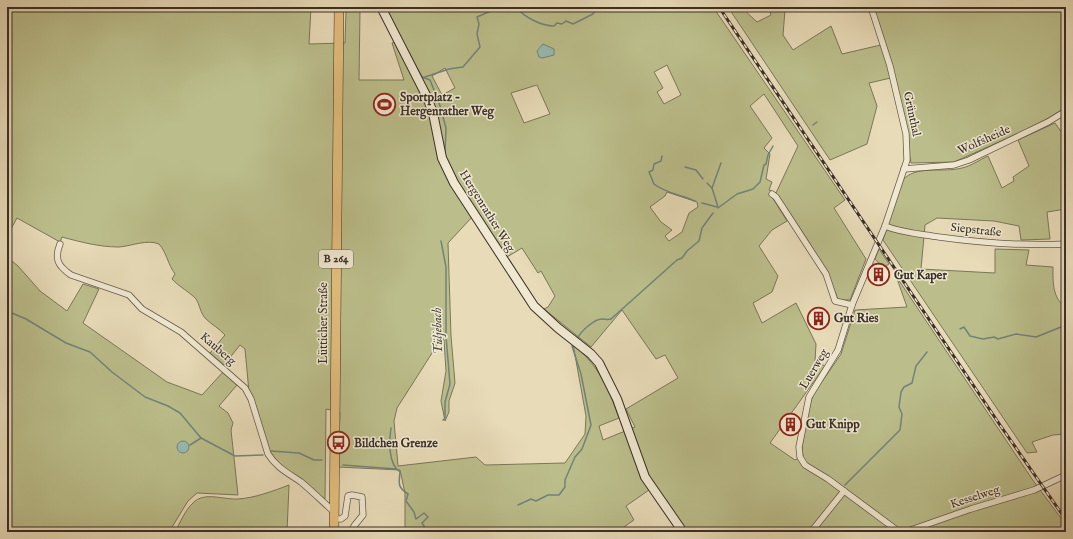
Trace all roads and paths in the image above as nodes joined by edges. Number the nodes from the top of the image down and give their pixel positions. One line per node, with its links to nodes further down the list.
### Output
1 (339, 7): 13 (main road, Lütticher Straße / B 264)
2 (380, 7): 16 (street, Hergenrather Weg)
3 (871, 7): 5 (street, Grünthal)
4 (1066, 111): 5 (street, Wolfsheide)
5 (904, 169): 7 (street, Grünthal)
6 (772, 194): 10 (street)
7 (885, 226): 9 (street, Siepstraße); 10 (street, Luerweg)
8 (60, 244): 13 (street, Kauberg)
9 (1066, 244)
10 (852, 305): 12 (street, Luerweg)
11 (1066, 475): 18 (street, Kesselweg)
12 (844, 491): 17 (street); 18 (street, Kesselweg)
13 (334, 515): 14 (main road, Lütticher Straße); 15 (street)
14 (334, 532)
15 (352, 532)
16 (683, 532)
17 (812, 532)
18 (904, 532)

